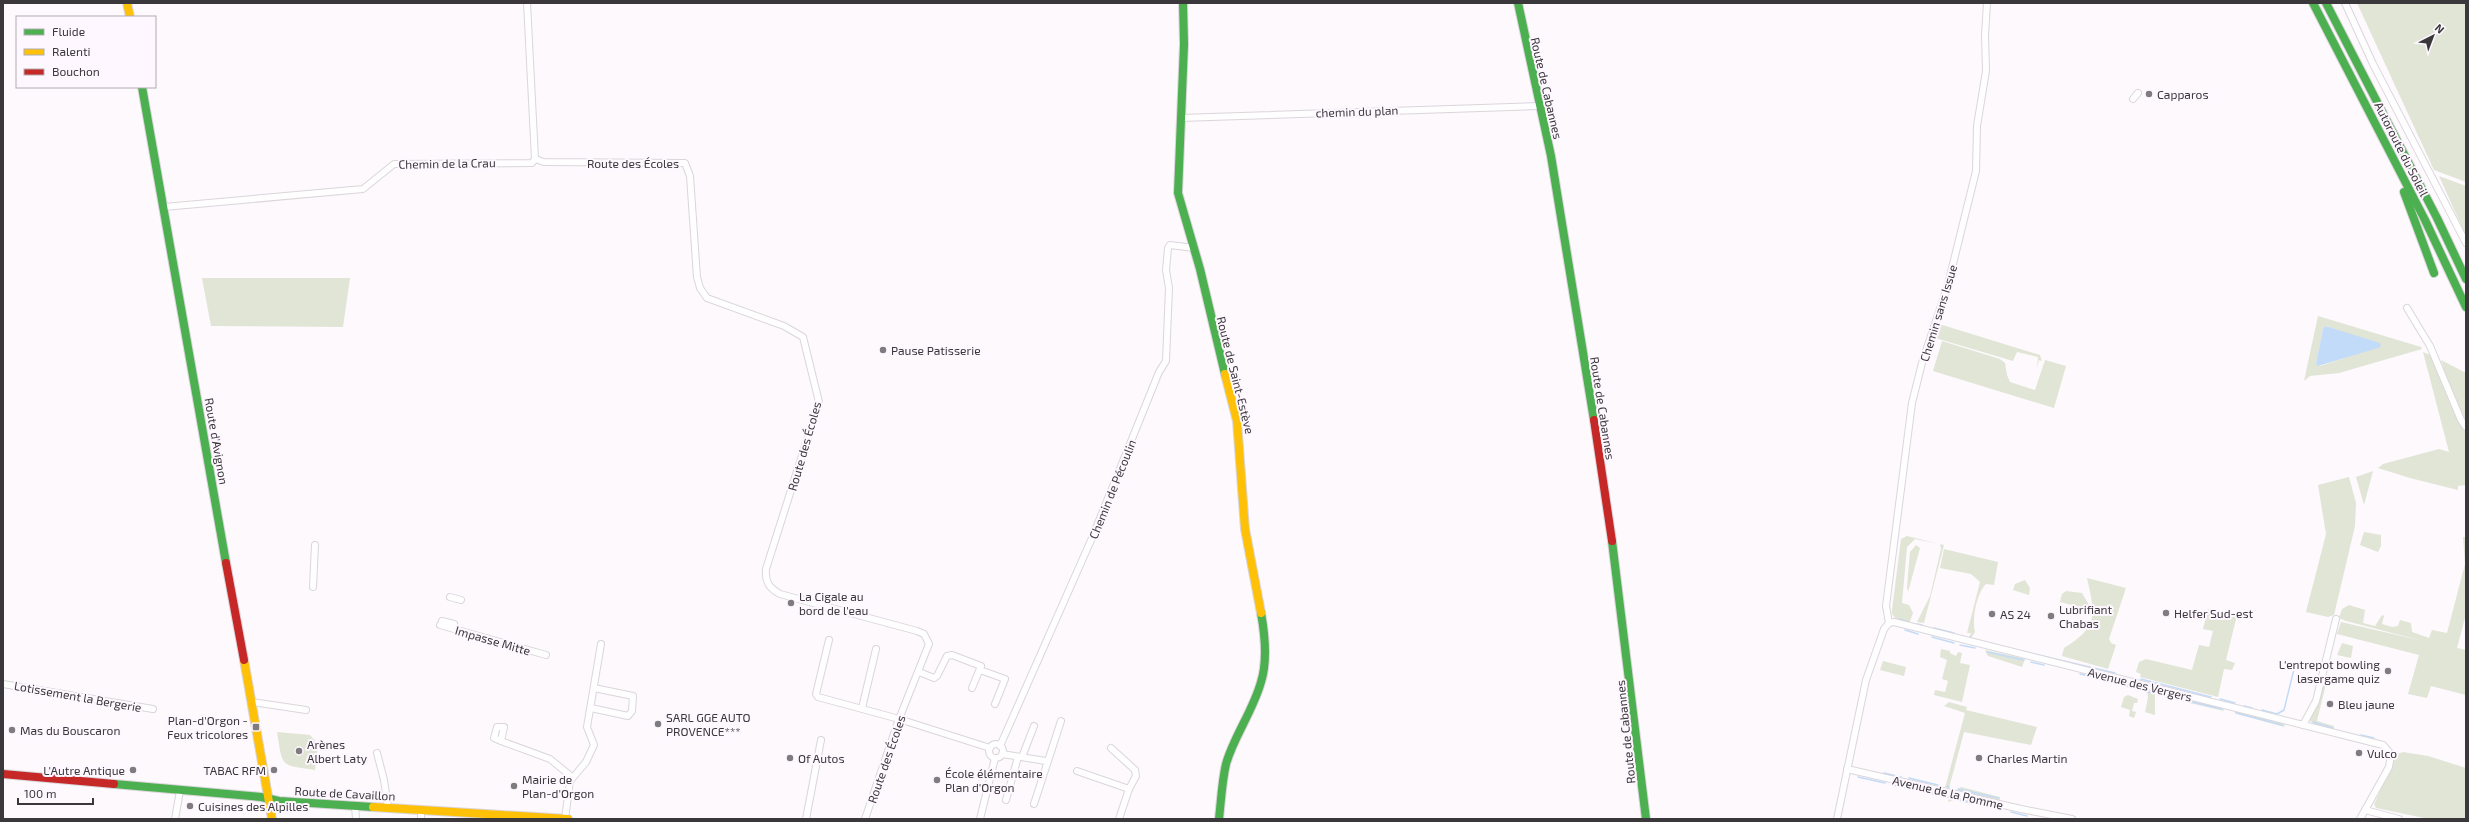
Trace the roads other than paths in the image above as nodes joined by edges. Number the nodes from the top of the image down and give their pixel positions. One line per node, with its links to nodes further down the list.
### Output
1 (127, 3): 9 (main road)
2 (527, 3): 16 (street)
3 (1183, 3): 14 (main road, Route de Saint-Estève)
4 (1518, 3): 13 (main road, Route de Cabannes)
5 (1987, 3): 30 (street, Chemin sans Issue)
6 (2313, 3): 15 (main road, Autoroute du Soleil)
7 (2327, 3): 21 (main road, Autoroute du Soleil)
8 (2345, 3): 18 (street)
9 (130, 16)
10 (142, 88): 17 (main road, Route d'Avignon)
11 (2138, 93): 12 (street)
12 (2133, 99)
13 (1536, 106): 14 (street, chemin du plan); 85 (main road, Route de Cabannes)
14 (1180, 118): 19 (main road, Route de Saint-Estève)
15 (2374, 122): 20 (main road); 22 (main road, Autoroute du Soleil)
16 (535, 159): 17 (street, Chemin de la Crau); 37 (street, Route des Écoles)
17 (164, 207): 41 (main road, Route d'Avignon)
18 (2466, 243)
19 (1194, 248): 53 (street, Chemin de Pécoulin); 84 (main road, Route de Saint-Estève)
20 (2434, 273)
21 (2466, 278)
22 (2466, 307)
23 (2407, 308): 24 (street)
24 (2466, 427)
25 (315, 545): 26 (street)
26 (313, 586)
27 (450, 597): 28 (street)
28 (461, 600)
29 (2336, 619): 49 (street)
30 (1889, 623): 49 (street, Avenue des Vergers); 61 (street)
31 (488, 634): 35 (street, Impasse Mitte)
32 (829, 640): 44 (street)
33 (601, 644): 39 (street)
34 (876, 649): 44 (street)
35 (546, 655)
36 (980, 670): 37 (street); 40 (street); 42 (street)
37 (918, 672): 47 (street, Route des Écoles)
38 (3, 684): 45 (street, Lotissement la Bergerie)
39 (594, 688): 43 (street); 43 (street)
40 (972, 688)
41 (252, 702): 46 (street); 67 (main road, Route d'Avignon)
42 (995, 704)
43 (591, 708): 64 (street)
44 (862, 708): 47 (street)
45 (153, 709)
46 (306, 710)
47 (899, 719): 54 (street); 81 (street, Route des Écoles)
48 (1061, 721): 60 (street)
49 (2302, 724): 73 (street, Avenue des Vergers)
50 (1034, 726): 58 (street)
51 (821, 740): 80 (street)
52 (501, 741): 64 (street)
53 (1000, 746): 54 (street); 57 (street)
54 (990, 748): 59 (street)
55 (1111, 748): 65 (street)
56 (377, 753): 71 (street)
57 (1002, 754): 58 (street); 59 (street)
58 (1020, 757): 60 (street); 68 (street)
59 (995, 758): 82 (street)
60 (1046, 761): 69 (street)
61 (1847, 769): 86 (street); 87 (street, Avenue de la Pomme)
62 (1077, 771): 65 (street)
63 (3, 774): 66 (main road, Route de Cavaillon)
64 (572, 777): 79 (street)
65 (1129, 789): 83 (street)
66 (180, 791): 67 (main road, Route de Cavaillon); 75 (street)
67 (268, 798): 70 (main road, Route de Cavaillon); 76 (main road, Route d'Avignon)
68 (1006, 800)
69 (1034, 804)
70 (355, 806): 71 (main road, Route de Cavaillon); 77 (street)
71 (388, 808): 72 (main road, Route de Cavaillon)
72 (421, 810): 74 (main road, Route de Cavaillon); 78 (street)
73 (2365, 810): 88 (street); 89 (street)
74 (526, 818): 79 (main road, Route de Cavaillon)
75 (175, 819)
76 (272, 819)
77 (356, 819)
78 (421, 819)
79 (566, 819)
80 (806, 819)
81 (865, 819)
82 (980, 819)
83 (1119, 819)
84 (1219, 819)
85 (1646, 819)
86 (1837, 819)
87 (2072, 819)
88 (2360, 819)
89 (2399, 819)

